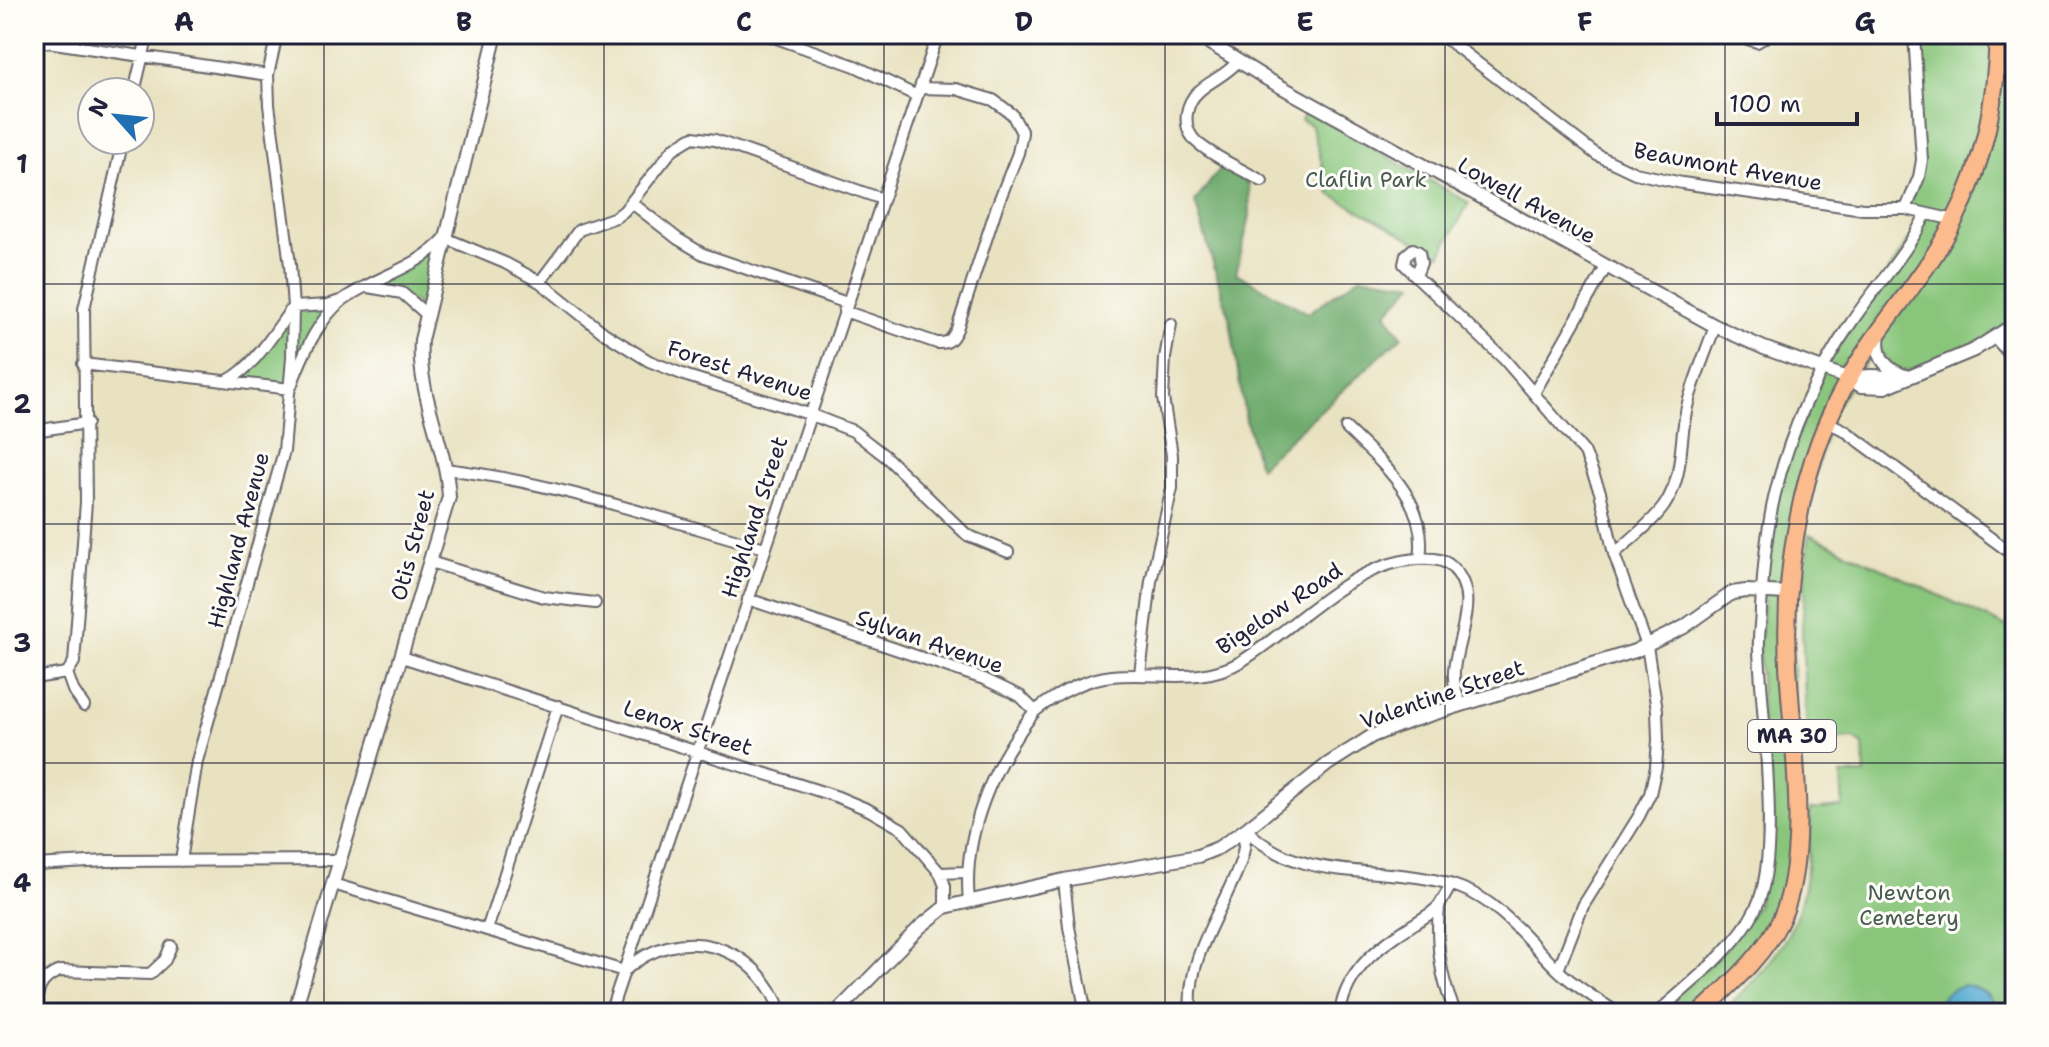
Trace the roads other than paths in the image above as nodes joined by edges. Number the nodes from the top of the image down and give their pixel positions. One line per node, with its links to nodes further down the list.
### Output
1 (148, 34): 14 (street)
2 (277, 34): 16 (street, Highland Avenue)
3 (496, 34): 26 (street, Otis Street)
4 (765, 34): 12 (street)
5 (938, 34): 18 (street, Highland Street)
6 (1195, 34): 15 (street, Lowell Avenue)
7 (1440, 34): 23 (street, Beaumont Avenue)
8 (1733, 34): 9 (street)
9 (1770, 34)
10 (1914, 34): 23 (street)
11 (1998, 34): 25 (main road, MA 30)
12 (786, 37): 18 (street)
13 (34, 40): 14 (street)
14 (143, 55): 16 (street); 17 (street)
15 (1238, 61): 20 (street); 27 (street, Lowell Avenue)
16 (268, 75): 32 (street, Highland Avenue)
17 (138, 76)
18 (918, 92): 21 (street, Highland Street); 33 (street)
19 (119, 156): 41 (street)
20 (1262, 181)
21 (882, 199): 22 (street); 33 (street, Highland Street)
22 (632, 203): 29 (street); 33 (street)
23 (1906, 209): 24 (street, Beaumont Avenue)
24 (1926, 214): 25 (street, Beaumont Avenue); 42 (street)
25 (1955, 220): 38 (main road, MA 30)
26 (445, 238): 29 (street, Forest Avenue); 30 (street); 34 (street, Otis Street)
27 (1606, 267): 37 (street, Lowell Avenue); 47 (street)
28 (1416, 276): 47 (street)
29 (540, 282): 48 (street, Forest Avenue)
30 (367, 287): 31 (street); 34 (street)
31 (343, 300): 32 (street); 46 (street)
32 (293, 307): 45 (street); 46 (street, Highland Avenue)
33 (845, 307): 48 (street, Highland Street)
34 (425, 313): 53 (street, Otis Street)
35 (1171, 324): 67 (street)
36 (2015, 324): 39 (street)
37 (1715, 326): 42 (street, Lowell Avenue); 56 (street)
38 (1879, 332): 43 (main road, MA 30); 44 (street)
39 (1995, 338): 40 (street); 44 (street)
40 (2015, 360)
41 (83, 364): 45 (street); 50 (street)
42 (1823, 369): 43 (street, Lowell Avenue); 60 (street)
43 (1850, 379): 44 (street); 49 (main road, MA 30)
44 (1903, 379)
45 (225, 381): 46 (street)
46 (290, 389): 76 (street, Highland Avenue)
47 (1534, 393): 56 (street)
48 (809, 414): 54 (street, Highland Street); 55 (street, Forest Avenue)
49 (1827, 422): 57 (street); 61 (main road, MA 30)
50 (87, 423): 52 (street); 66 (street)
51 (1346, 428): 58 (street)
52 (34, 431)
53 (445, 469): 54 (street); 59 (street, Otis Street)
54 (765, 548): 62 (street, Highland Street)
55 (1008, 552)
56 (1614, 554): 64 (street)
57 (2015, 556)
58 (1420, 558): 67 (street, Bigelow Road); 71 (street)
59 (430, 562): 63 (street); 65 (street, Otis Street)
60 (1762, 592): 61 (street, Valentine Street); 64 (street, Valentine Street); 100 (street)
61 (1788, 593): 101 (main road, MA 30)
62 (748, 599): 72 (street, Sylvan Avenue); 73 (street, Highland Street)
63 (595, 603)
64 (1647, 646): 71 (street, Valentine Street); 88 (street)
65 (402, 657): 70 (street, Lenox Street); 75 (street, Otis Street)
66 (67, 673): 68 (street); 69 (street)
67 (1140, 674): 72 (street, Bigelow Road)
68 (34, 678)
69 (84, 706)
70 (558, 706): 73 (street, Lenox Street); 86 (street)
71 (1461, 706): 74 (street, Valentine Street)
72 (1035, 711): 78 (street)
73 (698, 750): 79 (street, Lenox Street); 89 (street, Highland Street)
74 (1246, 829): 80 (street, Valentine Street); 82 (street); 96 (street)
75 (339, 860): 76 (street); 81 (street, Otis Street)
76 (181, 861): 77 (street)
77 (34, 865)
78 (966, 872): 79 (street); 83 (street)
79 (940, 873): 85 (street)
80 (1064, 880): 83 (street, Valentine Street); 95 (street)
81 (333, 884): 86 (street); 91 (street, Otis Street)
82 (1451, 885): 84 (street); 88 (street)
83 (969, 901): 85 (street, Valentine Street)
84 (1439, 906): 97 (street); 98 (street)
85 (945, 907): 94 (street, Valentine Street)
86 (487, 930): 89 (street)
87 (171, 946): 90 (street)
88 (1558, 970): 99 (street)
89 (624, 971): 92 (street, Highland Street); 93 (street)
90 (36, 1013)
91 (294, 1013)
92 (610, 1013)
93 (781, 1013)
94 (836, 1013)
95 (1086, 1013)
96 (1191, 1013)
97 (1340, 1013)
98 (1456, 1013)
99 (1618, 1013)
100 (1657, 1013)
101 (1700, 1013)

